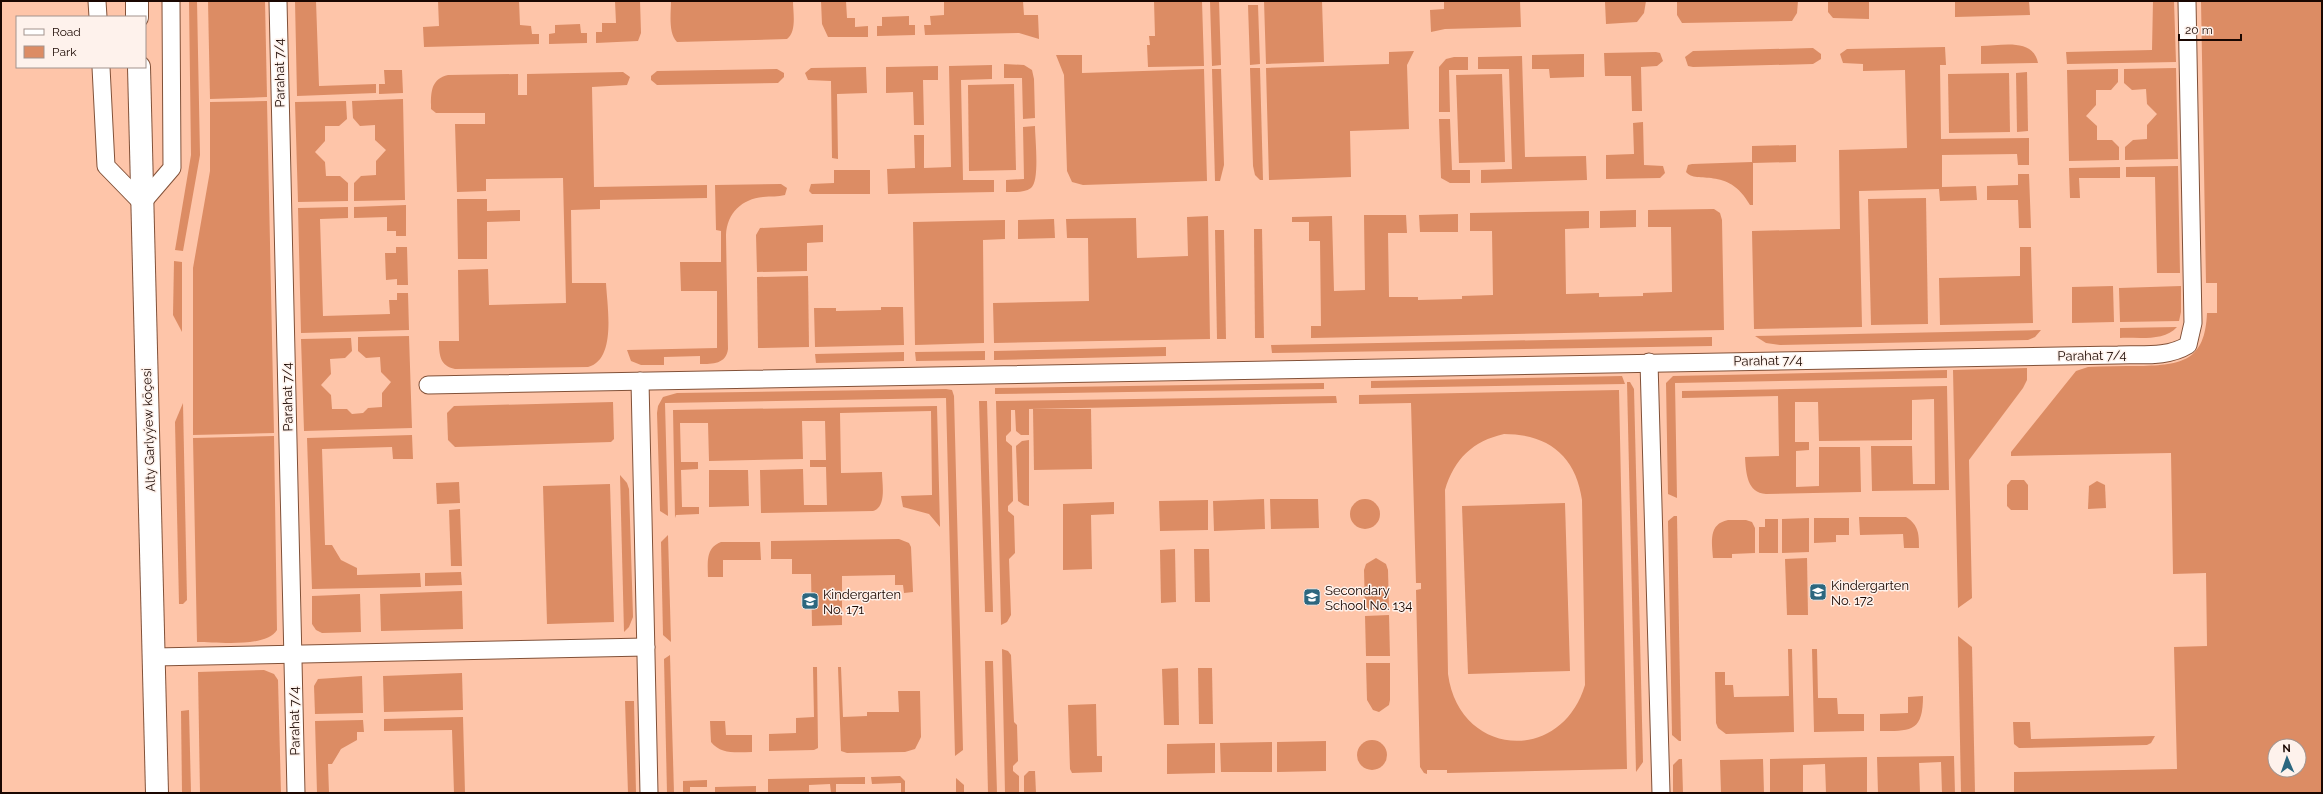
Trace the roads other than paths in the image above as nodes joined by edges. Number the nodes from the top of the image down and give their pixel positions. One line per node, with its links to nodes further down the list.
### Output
1 (97, 1): 6 (street)
2 (137, 1): 7 (street)
3 (171, 1): 10 (street)
4 (278, 1): 15 (street, Parahat 7/4)
5 (2187, 1): 11 (street, Parahat 7/4)
6 (98, 16)
7 (137, 16)
8 (101, 68): 10 (street)
9 (139, 68): 10 (street, Alty Garlyýew köçesi)
10 (142, 203): 16 (street, Alty Garlyýew köçesi)
11 (1649, 362): 12 (street, Parahat 7/4); 20 (street)
12 (640, 381): 13 (street, Parahat 7/4); 14 (street)
13 (428, 385)
14 (646, 648): 15 (street); 19 (street)
15 (292, 654): 16 (street); 18 (street, Parahat 7/4)
16 (154, 657): 17 (street, Alty Garlyýew köçesi)
17 (157, 793)
18 (296, 793)
19 (649, 793)
20 (1661, 793)

